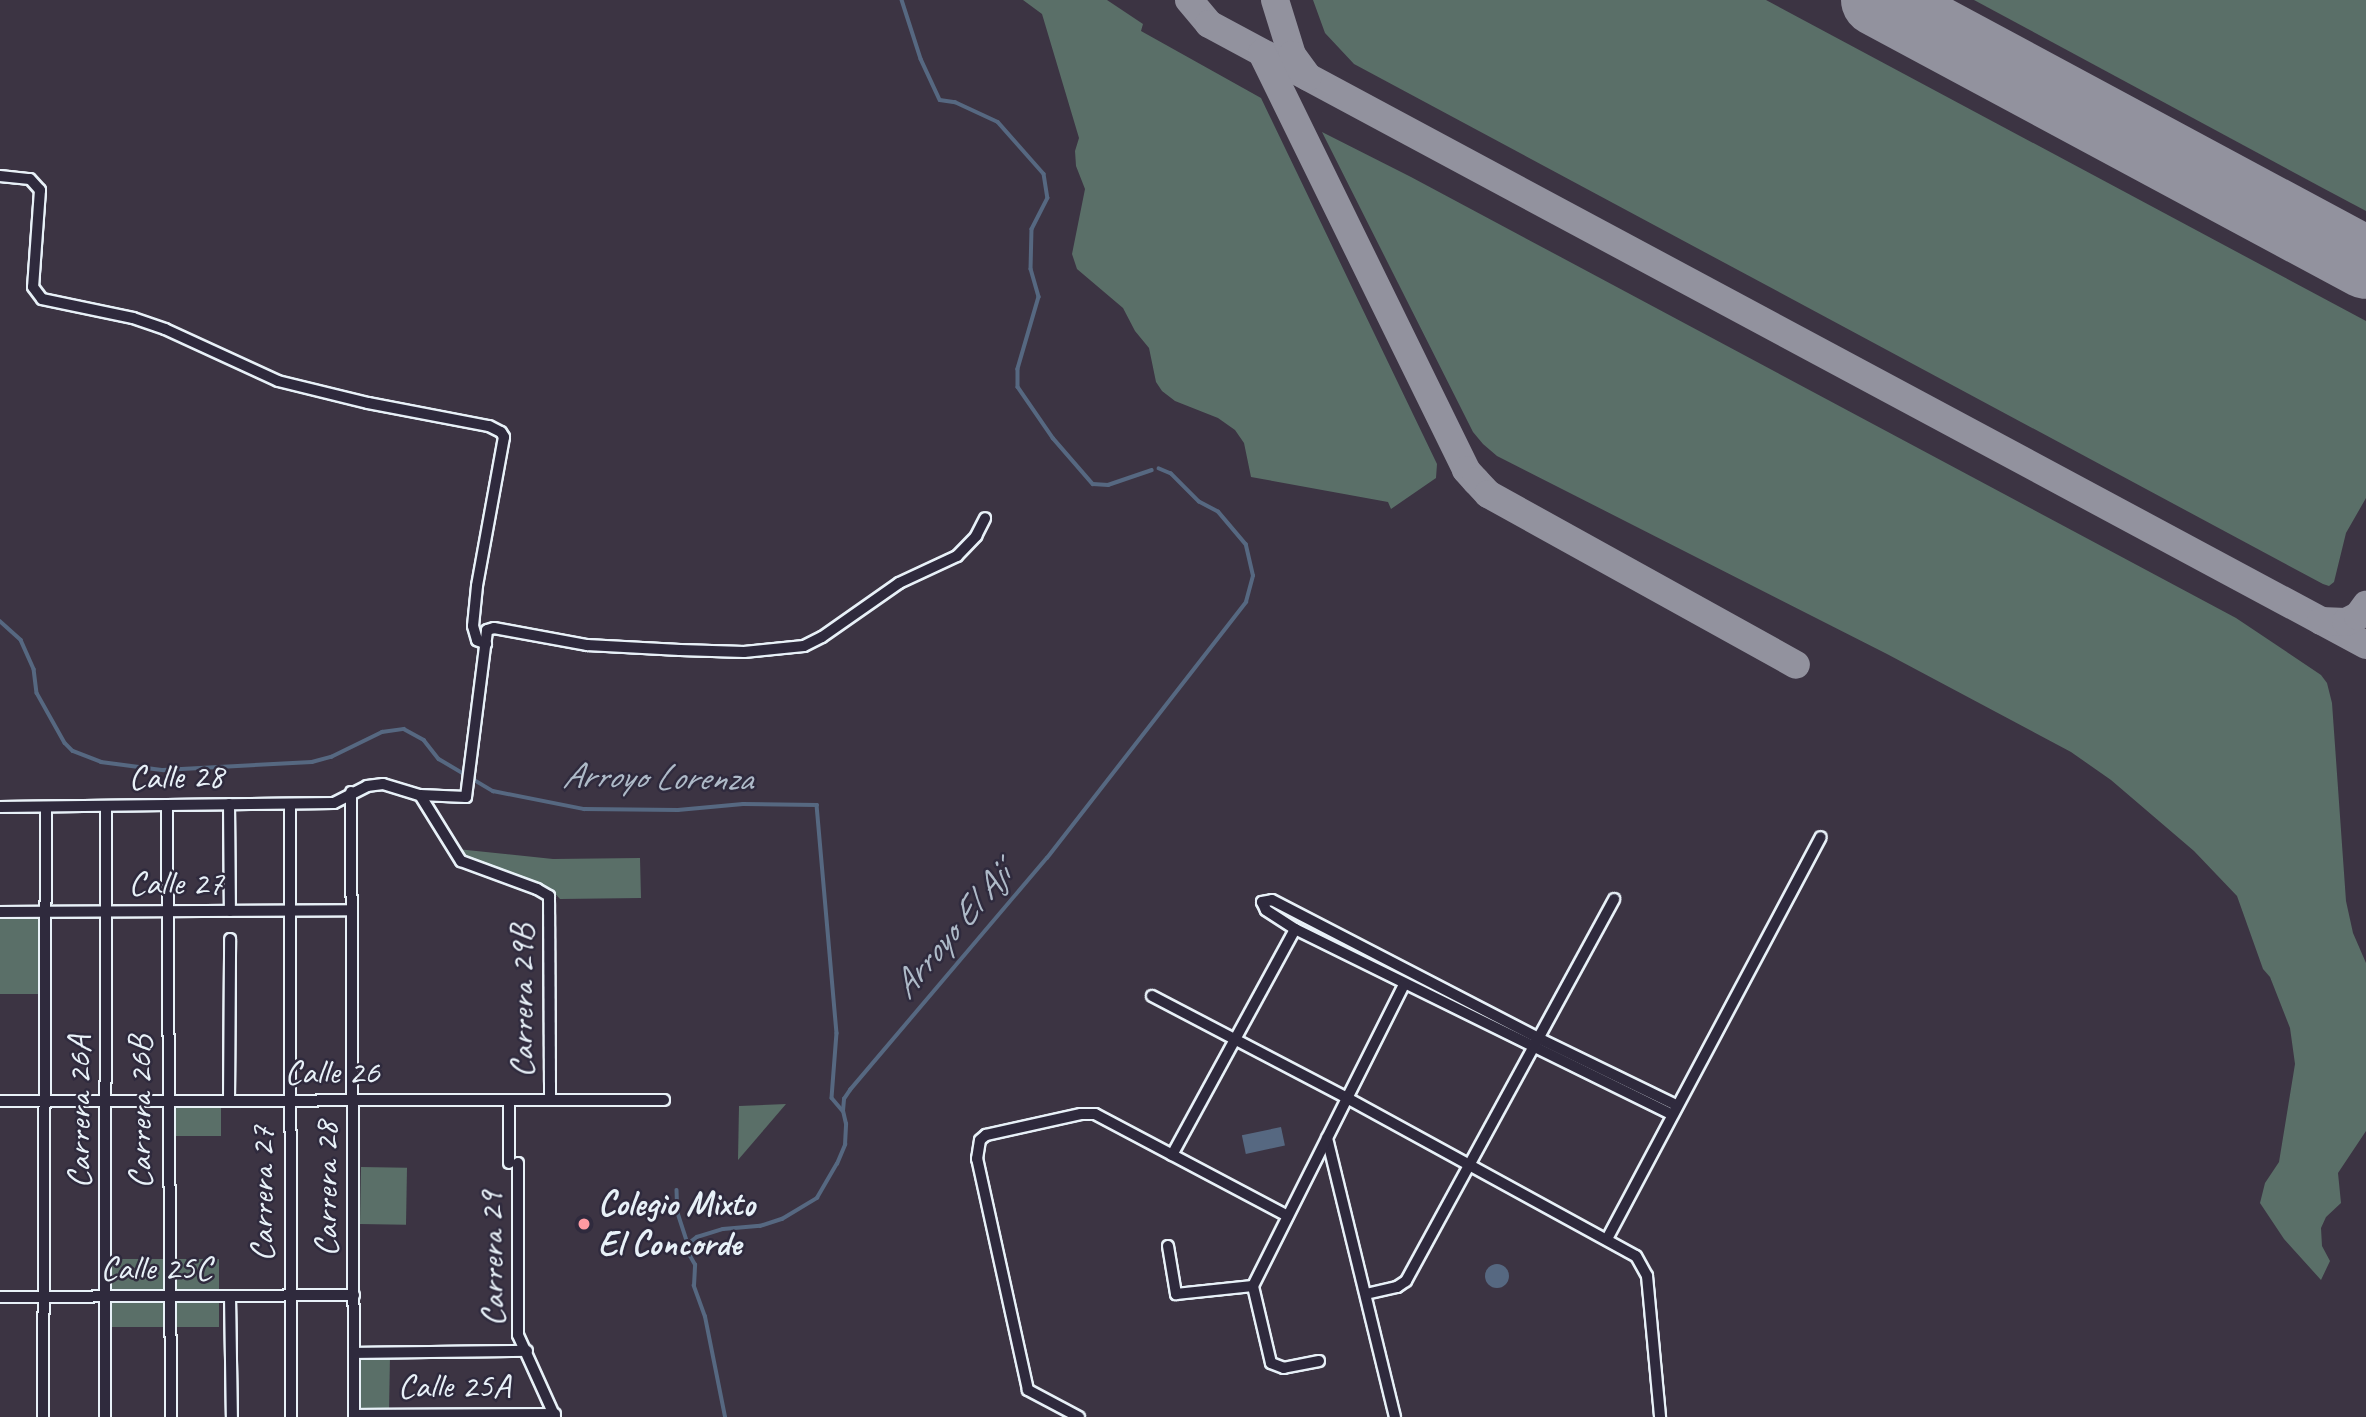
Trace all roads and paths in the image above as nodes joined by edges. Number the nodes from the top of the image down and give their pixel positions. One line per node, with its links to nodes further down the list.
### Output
1 (0, 176): 3 (street)
2 (985, 518): 3 (street)
3 (486, 644): 5 (street, Calle 28)
4 (351, 792): 5 (street, Calle 28); 7 (street, Calle 28); 14 (street, Carrera 28)
5 (420, 795): 28 (street, Carrera 29B)
6 (229, 804): 7 (street, Calle 28); 8 (street, Calle 28); 18 (street)
7 (290, 804): 19 (street, Carrera 27)
8 (167, 806): 11 (street, Calle 28); 17 (street, Carrera 26B)
9 (0, 807): 10 (street, Calle 28)
10 (46, 807): 11 (street, Calle 28); 15 (street)
11 (106, 807): 16 (street, Carrera 26A)
12 (1821, 837): 38 (street)
13 (1614, 899): 26 (street)
14 (352, 910): 19 (street, Calle 27); 34 (street, Carrera 28)
15 (47, 911): 16 (street, Calle 27); 20 (street, Calle 27); 29 (street)
16 (107, 911): 17 (street, Calle 27); 30 (street, Carrera 26A)
17 (167, 911): 18 (street, Calle 27); 31 (street, Carrera 26B)
18 (230, 911): 19 (street, Calle 27)
19 (290, 911): 33 (street, Carrera 27)
20 (0, 912)
21 (1295, 929): 23 (street); 25 (street); 26 (street)
22 (230, 939): 32 (street)
23 (1404, 985): 26 (street); 27 (street)
24 (1152, 996): 25 (street)
25 (1234, 1041): 27 (street); 40 (street)
26 (1536, 1043): 38 (street); 41 (street)
27 (1347, 1098): 39 (street); 41 (street)
28 (550, 1099): 35 (street, Calle 26); 36 (street, Calle 26)
29 (47, 1100): 30 (street, Calle 26); 37 (street, Calle 26); 47 (street)
30 (107, 1100): 31 (street, Calle 26); 48 (street, Carrera 26A)
31 (168, 1100): 32 (street, Calle 26); 49 (street, Carrera 26B)
32 (229, 1100): 33 (street, Calle 26)
33 (289, 1100): 34 (street, Calle 26); 51 (street, Carrera 27)
34 (354, 1100): 35 (street, Calle 26); 52 (street, Carrera 28)
35 (509, 1100): 54 (street, Carrera 29)
36 (664, 1100)
37 (0, 1101)
38 (1674, 1110): 43 (street)
39 (1327, 1138): 42 (street); 46 (street)
40 (1172, 1155): 42 (street); 64 (street)
41 (1469, 1164): 43 (street); 46 (street)
42 (1288, 1216): 45 (street)
43 (1607, 1239): 66 (street)
44 (1168, 1246): 45 (street)
45 (1253, 1286): 56 (street)
46 (1366, 1294): 65 (street)
47 (43, 1296): 48 (street, Calle 25C); 53 (street, Calle 25C); 59 (street)
48 (106, 1296): 49 (street, Calle 25C); 60 (street, Carrera 26A)
49 (170, 1296): 50 (street, Calle 25C); 61 (street, Carrera 26B)
50 (230, 1296): 51 (street, Calle 25C); 62 (street)
51 (290, 1296): 52 (street, Calle 25C); 63 (street, Carrera 27)
52 (355, 1296): 55 (street, Carrera 28)
53 (0, 1297)
54 (527, 1351): 55 (street); 57 (street)
55 (354, 1353): 58 (street, Carrera 28)
56 (1319, 1361)
57 (555, 1415): 58 (street, Calle 25A)
58 (354, 1416)
59 (43, 1417)
60 (105, 1417)
61 (171, 1417)
62 (232, 1417)
63 (291, 1417)
64 (1079, 1417)
65 (1395, 1417)
66 (1660, 1417)

